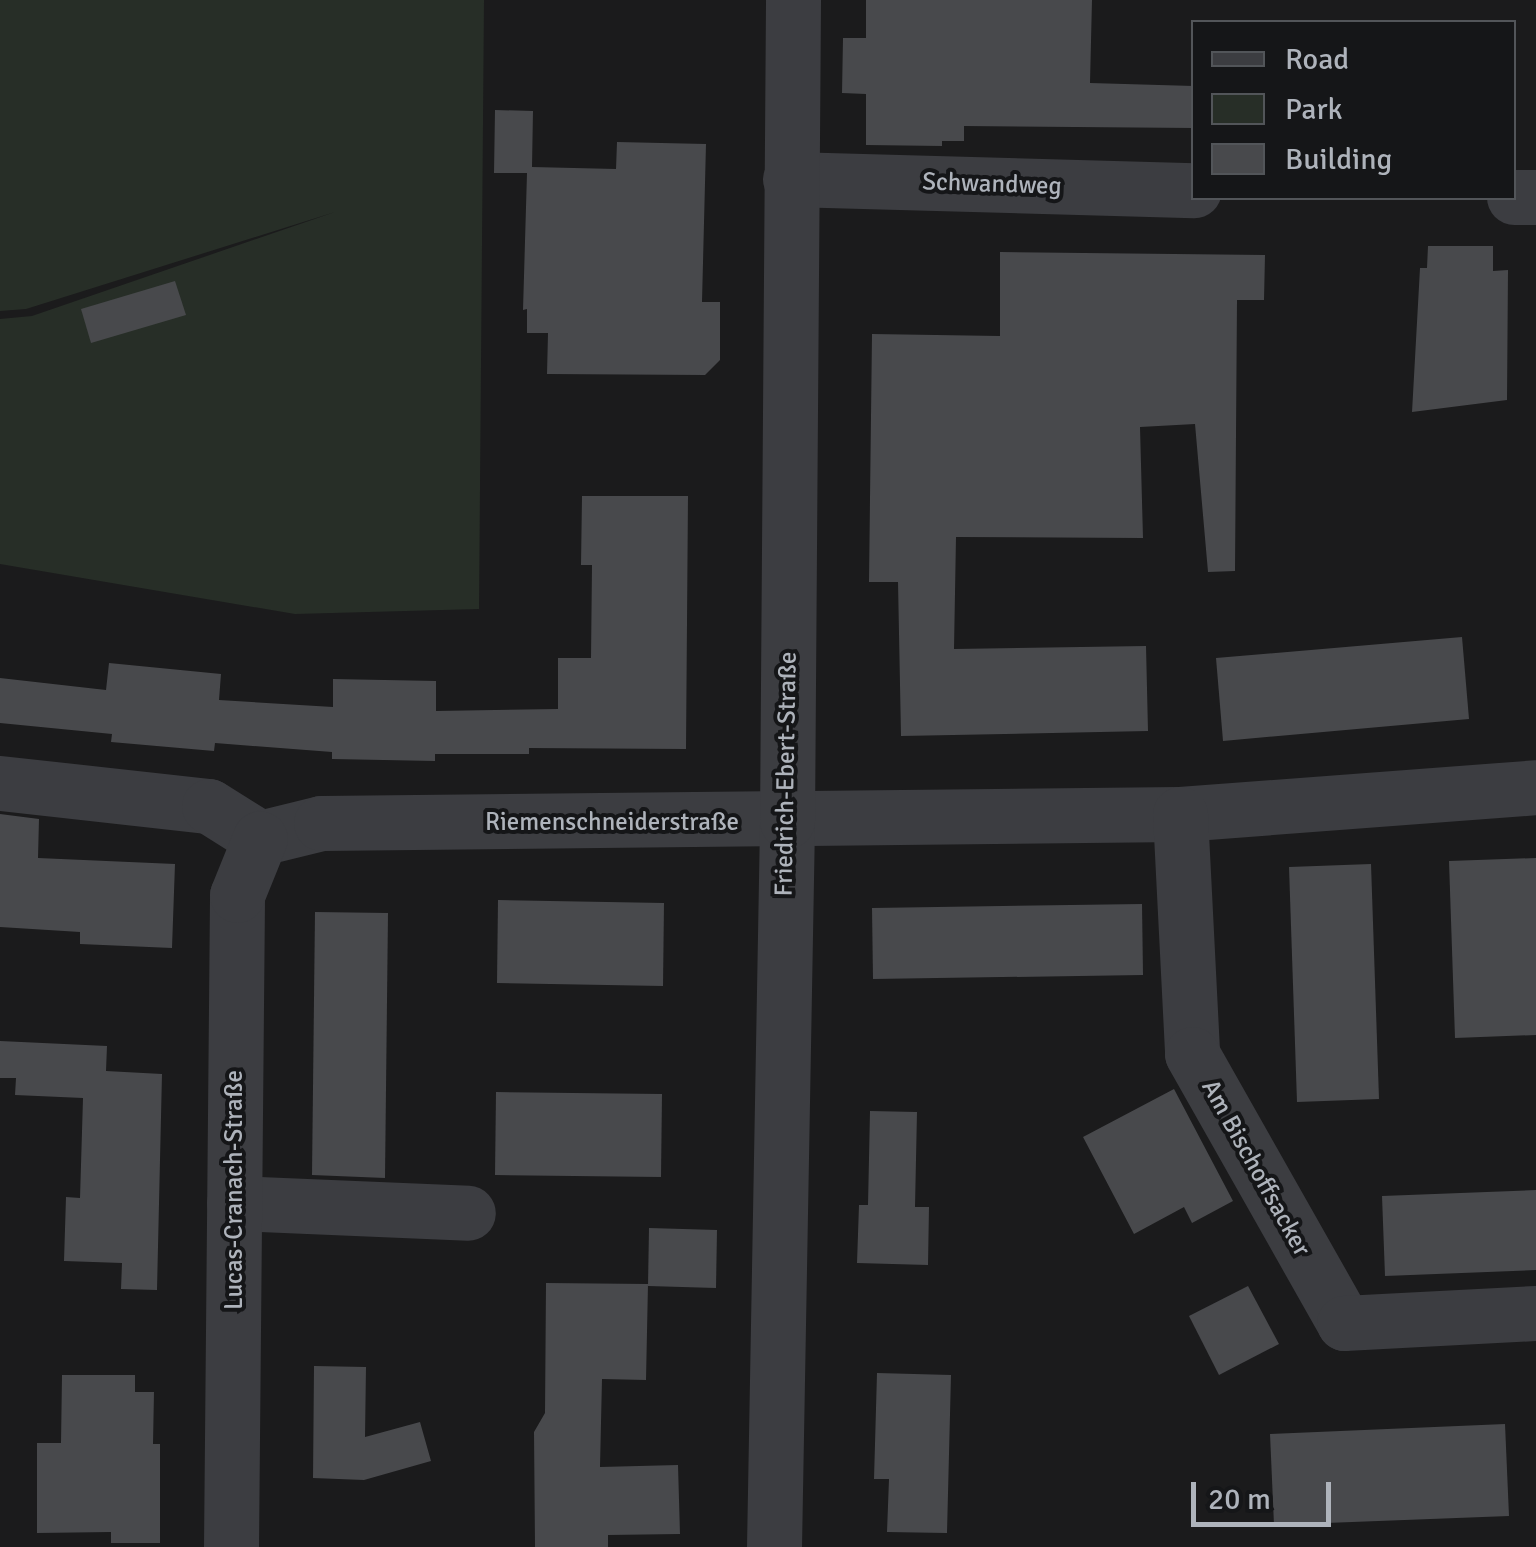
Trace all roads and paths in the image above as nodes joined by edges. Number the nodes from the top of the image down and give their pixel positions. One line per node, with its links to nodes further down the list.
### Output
1 (793, 0): 2 (street, Friedrich-Ebert-Straße)
2 (790, 179): 3 (street, Schwandweg); 7 (street, Friedrich-Ebert-Straße)
3 (1191, 190)
4 (0, 782): 8 (street)
5 (1536, 787): 6 (street, Riemenschneiderstraße)
6 (1180, 814): 7 (street, Riemenschneiderstraße); 11 (street, Am Bischoffsacker)
7 (787, 821): 8 (street, Riemenschneiderstraße); 13 (street, Friedrich-Ebert-Straße)
8 (260, 838): 9 (street, Lucas-Cranach-Straße)
9 (234, 1203): 10 (street); 12 (street, Lucas-Cranach-Straße)
10 (468, 1213)
11 (1536, 1313)
12 (231, 1547)
13 (774, 1547)

